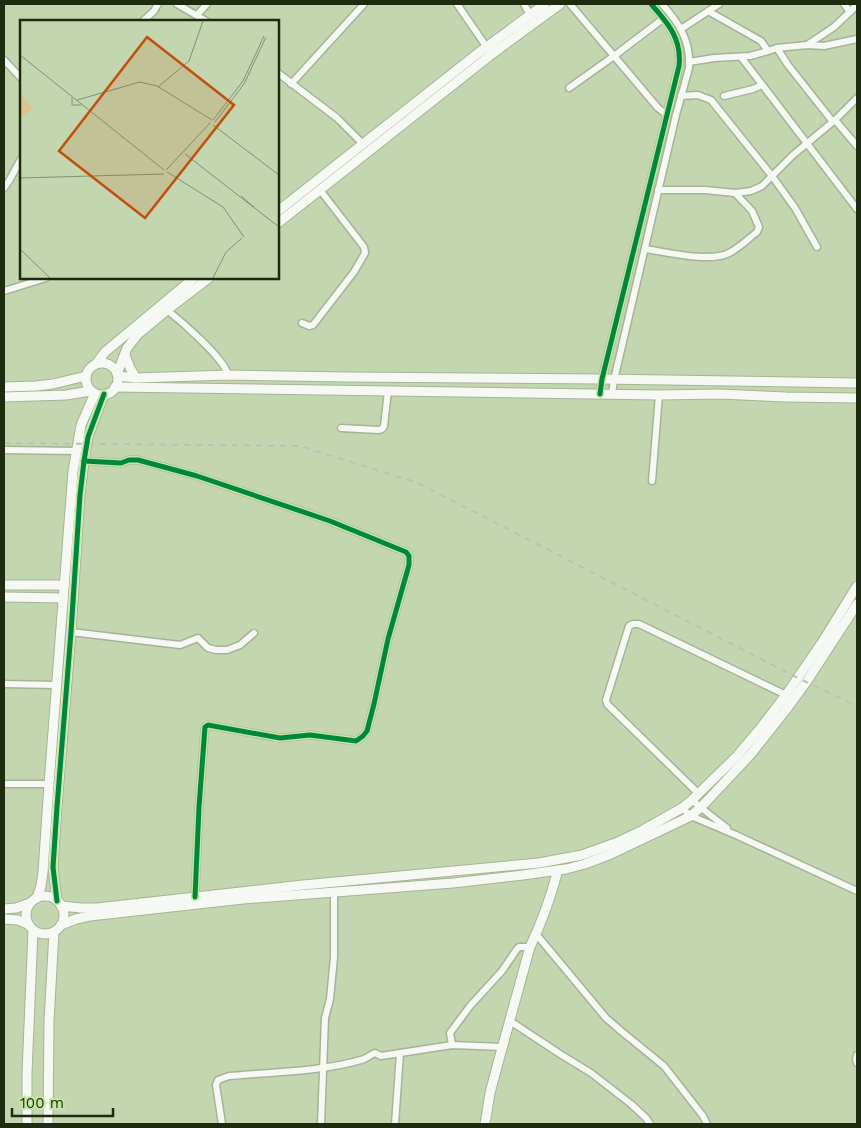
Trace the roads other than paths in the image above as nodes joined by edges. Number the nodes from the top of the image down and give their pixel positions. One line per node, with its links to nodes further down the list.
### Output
1 (158, 4): 20 (street)
2 (177, 4): 17 (street)
3 (207, 4): 17 (street)
4 (364, 4): 34 (street)
5 (457, 4): 26 (street)
6 (524, 4): 18 (street)
7 (545, 4): 18 (main road)
8 (560, 4): 26 (main road)
9 (570, 4): 28 (street)
10 (650, 4): 19 (street)
11 (662, 4): 22 (street)
12 (719, 4): 15 (street)
13 (844, 4): 16 (street)
14 (857, 5): 16 (street)
15 (708, 11): 22 (street); 27 (street)
16 (850, 12): 24 (street)
17 (197, 15): 21 (street)
18 (530, 15): 26 (main road)
19 (664, 18): 28 (street); 40 (street)
20 (145, 20)
21 (204, 20)
22 (681, 29): 31 (street)
23 (857, 39): 24 (street)
24 (807, 45): 25 (street)
25 (777, 48): 27 (street); 41 (street)
26 (489, 51): 42 (main road); 48 (main road)
27 (768, 51): 29 (street)
28 (614, 56): 36 (street); 40 (street)
29 (741, 57): 31 (street); 35 (street)
30 (4, 60): 33 (street)
31 (689, 62): 37 (street)
32 (279, 74): 34 (street)
33 (20, 77)
34 (291, 84): 42 (street)
35 (762, 85): 38 (street); 43 (street)
36 (568, 88)
37 (681, 96): 46 (street); 49 (street)
38 (724, 96)
39 (857, 98): 41 (street)
40 (667, 115): 68 (street)
41 (834, 121): 43 (street); 44 (street)
42 (363, 144): 51 (main road)
43 (806, 144): 46 (street); 52 (street)
44 (857, 146)
45 (20, 160): 47 (street)
46 (772, 176): 50 (street); 54 (street)
47 (4, 188)
48 (320, 190): 53 (main road); 61 (street)
49 (658, 190): 50 (street); 55 (street)
50 (735, 193): 55 (street)
51 (279, 209)
52 (857, 209)
53 (279, 222)
54 (817, 247)
55 (645, 249): 69 (street)
56 (42, 279): 59 (street)
57 (193, 279): 63 (main road)
58 (208, 279): 60 (main road)
59 (4, 290)
60 (166, 310): 62 (main road); 65 (street)
61 (302, 323)
62 (125, 355): 64 (main road); 67 (main road)
63 (96, 364): 64 (main road); 66 (main road)
64 (117, 375): 67 (main road); 72 (main road)
65 (228, 375): 67 (main road); 68 (main road)
66 (86, 376): 71 (main road); 74 (main road)
67 (136, 378)
68 (602, 380): 69 (main road); 76 (street)
69 (614, 380): 70 (main road); 77 (street)
70 (857, 383)
71 (4, 387)
72 (115, 387): 73 (main road); 75 (main road)
73 (388, 391): 76 (main road); 81 (street)
74 (93, 392): 75 (main road); 79 (main road); 83 (main road)
75 (104, 394): 84 (main road)
76 (600, 394): 77 (main road)
77 (612, 394): 78 (main road)
78 (659, 395): 80 (main road); 85 (street)
79 (4, 397)
80 (857, 398)
81 (341, 428)
82 (4, 450): 83 (street)
83 (76, 451): 87 (main road)
84 (84, 461): 92 (main road); 107 (street)
85 (652, 481)
86 (4, 585): 87 (main road)
87 (64, 585): 90 (main road)
88 (857, 586): 96 (main road)
89 (4, 597): 90 (main road)
90 (63, 598): 95 (main road)
91 (857, 604): 100 (main road)
92 (71, 632): 93 (street); 109 (main road)
93 (254, 633)
94 (4, 684): 95 (street)
95 (57, 685): 98 (main road)
96 (786, 695): 99 (main road); 99 (street)
97 (4, 784): 98 (street)
98 (49, 784): 108 (main road)
99 (695, 797): 100 (street); 101 (main road)
100 (700, 807): 102 (main road); 103 (street)
101 (682, 808): 102 (street); 107 (main road)
102 (691, 816): 103 (street); 104 (main road)
103 (736, 834): 105 (street)
104 (558, 870): 106 (main road); 115 (main road)
105 (857, 891)
106 (334, 892): 112 (main road); 123 (street)
107 (195, 897): 109 (main road)
108 (34, 901): 109 (main road); 110 (main road); 113 (main road)
109 (59, 904): 112 (main road)
110 (4, 909)
111 (4, 919): 113 (main road)
112 (61, 925): 114 (main road)
113 (31, 928): 114 (main road); 124 (main road)
114 (54, 932): 125 (main road)
115 (536, 934): 116 (main road); 131 (street)
116 (530, 946): 117 (main road); 118 (street)
117 (510, 1021): 119 (main road); 130 (street)
118 (452, 1045): 119 (street); 120 (street)
119 (502, 1047): 129 (main road)
120 (400, 1053): 123 (street); 128 (street)
121 (857, 1054): 122 (street)
122 (857, 1063)
123 (324, 1068): 126 (street); 127 (street)
124 (27, 1124)
125 (48, 1124)
126 (222, 1124)
127 (321, 1124)
128 (395, 1124)
129 (485, 1124)
130 (650, 1124)
131 (707, 1124)

